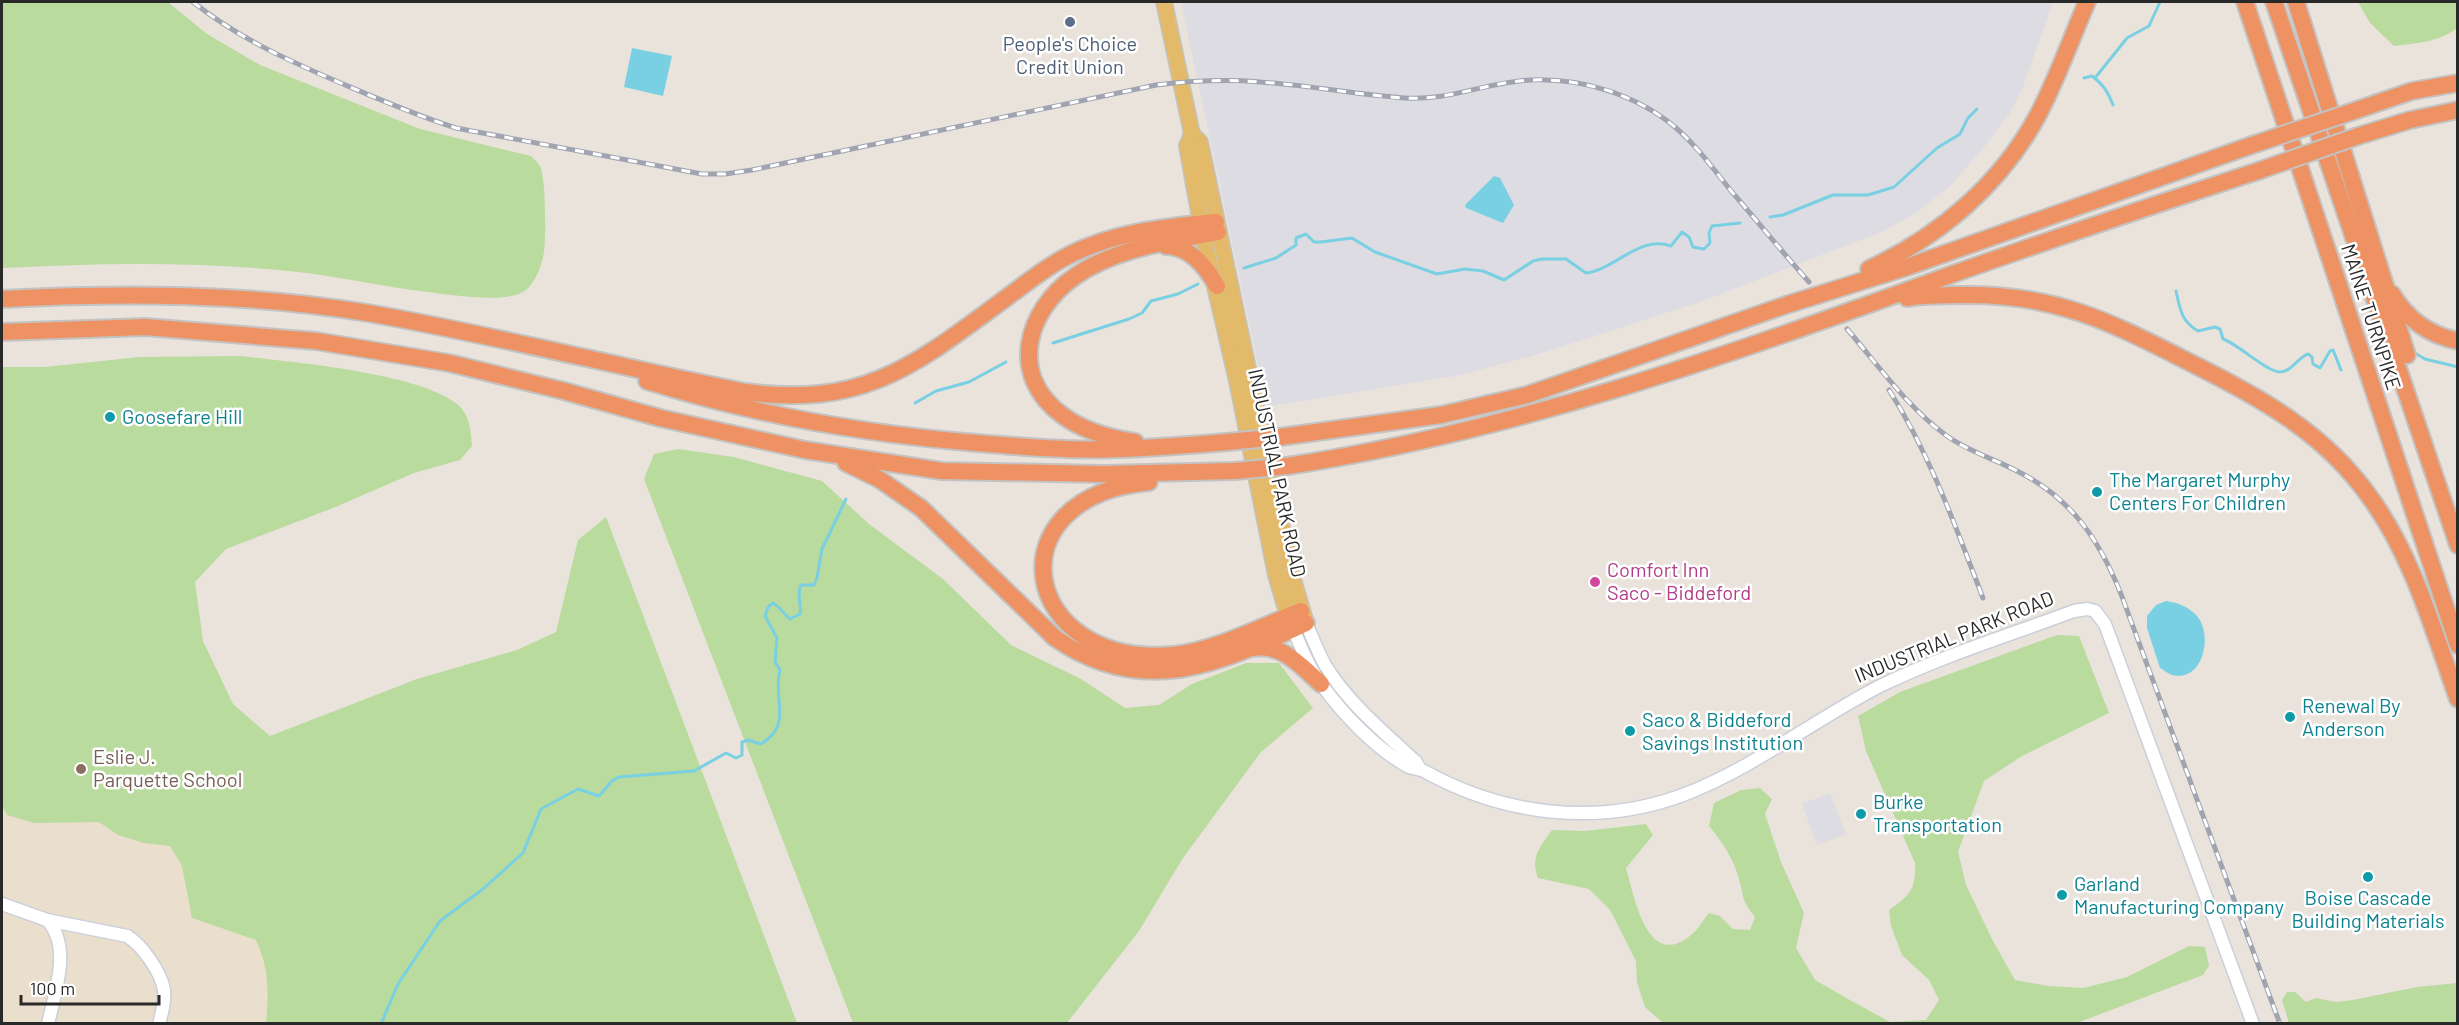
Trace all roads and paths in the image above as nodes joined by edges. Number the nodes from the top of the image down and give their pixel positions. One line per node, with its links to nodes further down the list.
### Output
1 (1164, 2): 8 (main road, INDUSTRIAL PARK ROAD)
2 (2087, 2): 13 (highway)
3 (2244, 2): 24 (highway, MAINE TURNPIKE)
4 (2274, 2): 22 (highway, MAINE TURNPIKE)
5 (2296, 2): 10 (highway)
6 (2457, 83): 13 (highway, bridge)
7 (2457, 110): 14 (highway, bridge)
8 (1210, 228): 9 (highway); 11 (main road, INDUSTRIAL PARK ROAD); 17 (highway); 23 (main road, INDUSTRIAL PARK ROAD)
9 (1147, 247): 11 (highway); 18 (highway)
10 (2380, 273): 16 (highway); 21 (highway)
11 (1217, 286): 23 (main road, INDUSTRIAL PARK ROAD)
12 (2, 300): 17 (highway)
13 (1786, 305): 18 (highway, bridge)
14 (1865, 307): 20 (highway, bridge); 27 (highway)
15 (2, 332): 19 (highway)
16 (2457, 340)
17 (549, 350): 18 (highway)
18 (1165, 447)
19 (805, 450): 20 (highway); 25 (highway)
20 (1235, 471): 23 (highway)
21 (2457, 510)
22 (2457, 545)
23 (1297, 620): 25 (highway); 26 (street, INDUSTRIAL PARK ROAD); 28 (street, INDUSTRIAL PARK ROAD)
24 (2457, 645)
25 (1240, 651): 26 (highway)
26 (1321, 684): 28 (street, INDUSTRIAL PARK ROAD)
27 (2457, 699)
28 (1420, 769): 33 (street, INDUSTRIAL PARK ROAD)
29 (2, 904): 30 (street)
30 (47, 920): 31 (street); 32 (street)
31 (48, 1023)
32 (159, 1023)
33 (2253, 1023)

